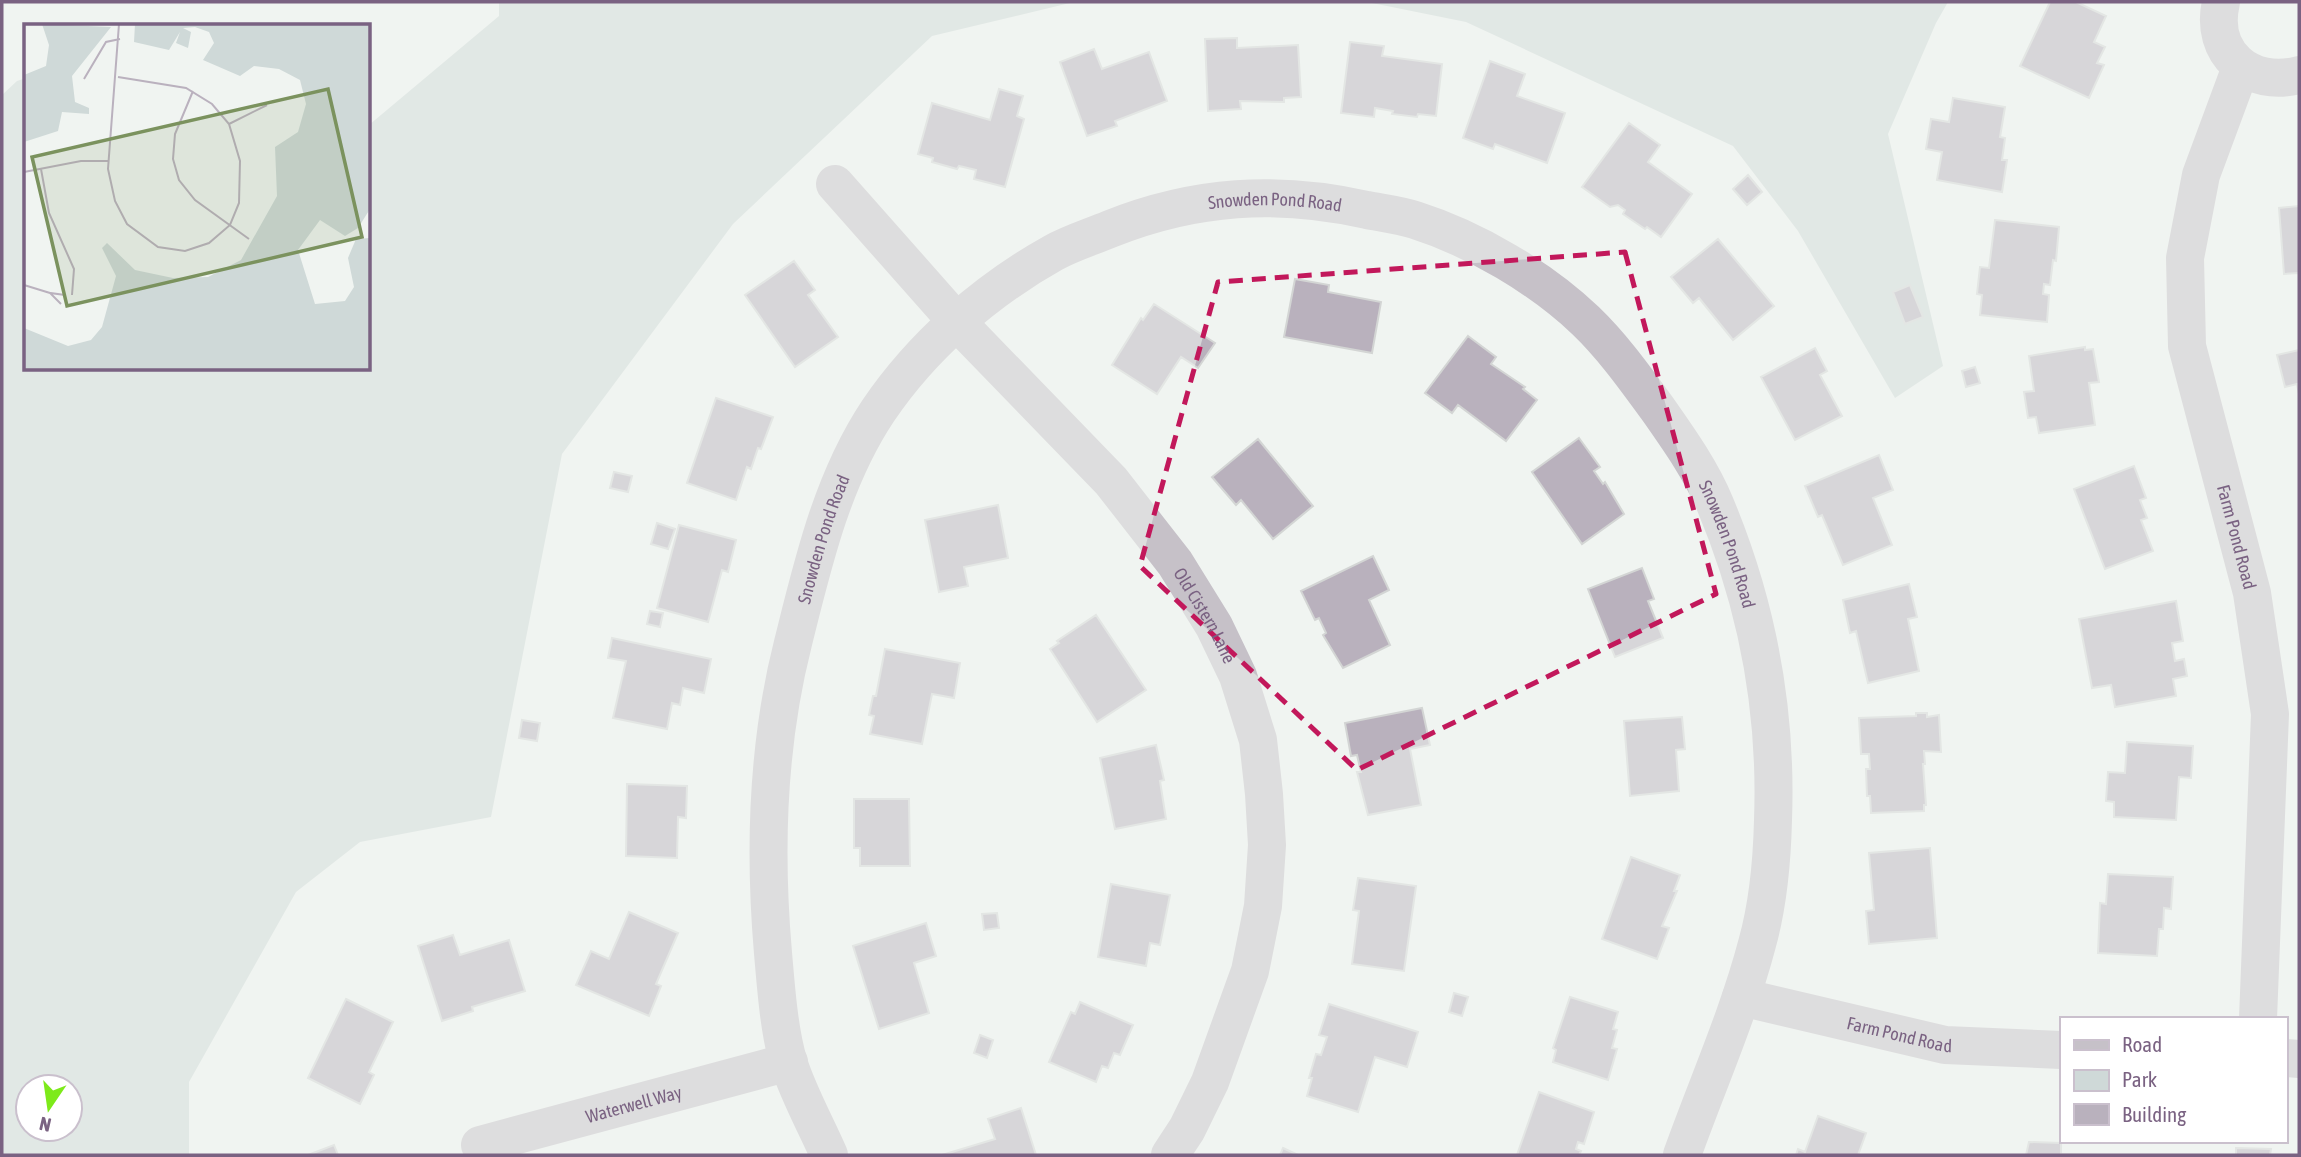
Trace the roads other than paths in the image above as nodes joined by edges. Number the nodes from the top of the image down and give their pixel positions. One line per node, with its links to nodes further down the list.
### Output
1 (2221, 2): 2 (street)
2 (2241, 67): 3 (street); 7 (street, Farm Pond Road)
3 (2293, 79)
4 (835, 184): 5 (street, Old Cistern Lane)
5 (957, 321): 6 (street, Snowden Pond Road); 9 (street, Snowden Pond Road); 12 (street, Old Cistern Lane)
6 (1741, 997): 8 (street, Farm Pond Road); 13 (street, Snowden Pond Road)
7 (2258, 1017)
8 (2060, 1050)
9 (789, 1062): 10 (street, Waterwell Way); 11 (street, Snowden Pond Road)
10 (480, 1145)
11 (829, 1155)
12 (1170, 1155)
13 (1682, 1155)

